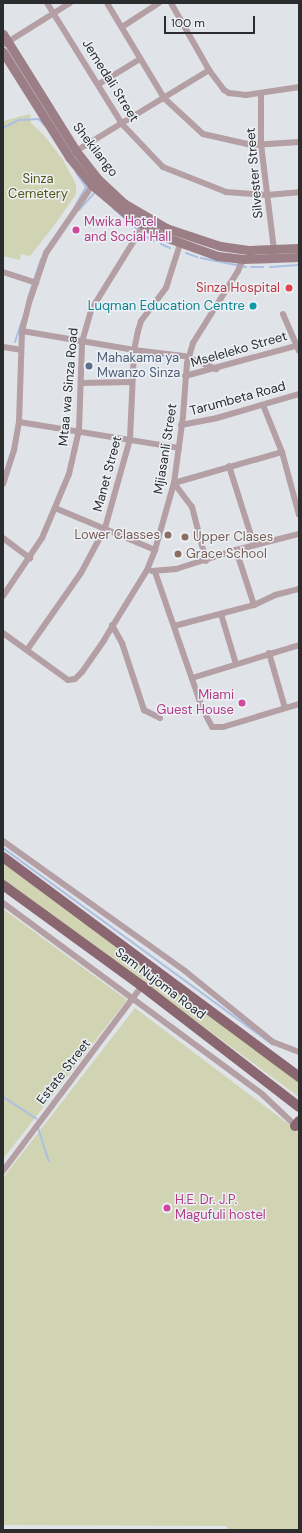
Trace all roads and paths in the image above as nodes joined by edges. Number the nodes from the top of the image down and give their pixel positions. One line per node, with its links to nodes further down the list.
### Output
1 (47, 3): 6 (street, Jemedali Street)
2 (70, 3): 6 (street)
3 (107, 3): 7 (street)
4 (159, 3): 7 (street)
5 (171, 3): 12 (street)
6 (55, 14): 8 (street); 13 (street, Jemedali Street)
7 (122, 27): 10 (street)
8 (5, 40): 11 (main road, Shekilango)
9 (3, 52): 11 (main road, Shekilango)
10 (140, 59): 13 (street); 16 (street)
11 (16, 64): 20 (main road, Shekilango); 21 (main road, Shekilango)
12 (209, 70): 15 (street); 16 (street)
13 (99, 84): 17 (street, Jemedali Street)
14 (299, 87): 15 (street)
15 (261, 93): 19 (street, Silvester Street)
16 (164, 98): 17 (street); 19 (street)
17 (122, 124): 20 (street); 23 (street, Jemedali Street)
18 (299, 142): 19 (street)
19 (262, 144): 23 (street, Silvester Street)
20 (76, 151): 21 (main road, Shekilango)
21 (95, 182): 24 (main road, Shekilango); 27 (main road, Shekilango); 31 (street)
22 (299, 192): 23 (street, Jemedali Street)
23 (267, 195): 27 (street, Silvester Street)
24 (143, 226): 25 (main road, Shekilango); 34 (street, Mtaa wa Sinza Road)
25 (180, 244): 29 (main road, Shekilango); 38 (street, Manet Street)
26 (299, 248): 27 (main road, Shekilango)
27 (274, 250)
28 (299, 257): 29 (main road, Shekilango)
29 (243, 259): 39 (street, Mjiasanli Street)
30 (3, 272): 31 (street)
31 (36, 283): 33 (street)
32 (283, 314): 36 (street)
33 (22, 331): 34 (street); 37 (street)
34 (82, 342): 38 (street); 43 (street, Mtaa wa Sinza Road)
35 (3, 347): 37 (street)
36 (298, 347): 40 (street, Mseleleko Street)
37 (21, 350): 46 (street)
38 (134, 350): 39 (street); 42 (street, Manet Street)
39 (188, 357): 40 (street); 41 (street, Mjiasanli Street)
40 (216, 370): 41 (street, Mseleleko Street)
41 (185, 376): 47 (street, Mjiasanli Street)
42 (132, 382): 43 (street); 49 (street, Manet Street)
43 (81, 383): 48 (street, Mtaa wa Sinza Road)
44 (299, 394): 45 (street, Tarumbeta Road)
45 (263, 405): 47 (street, Tarumbeta Road); 51 (street)
46 (19, 422): 48 (street); 54 (street)
47 (182, 425): 50 (street, Mjiasanli Street)
48 (79, 430): 49 (street); 55 (street, Mtaa wa Sinza Road)
49 (130, 440): 50 (street); 57 (street, Manet Street)
50 (179, 448): 53 (street, Mjiasanli Street)
51 (282, 452): 52 (street); 56 (street)
52 (229, 466): 53 (street); 60 (street)
53 (174, 483): 61 (street, Mjiasanli Street); 64 (street)
54 (3, 484)
55 (55, 508): 57 (street); 63 (street, Mtaa wa Sinza Road)
56 (299, 515)
57 (105, 528): 61 (street); 75 (street, Manet Street)
58 (299, 534): 60 (street)
59 (3, 538): 63 (street)
60 (254, 545): 62 (street)
61 (155, 550): 65 (street, Mjiasanli Street)
62 (236, 550): 64 (street); 69 (street)
63 (30, 558): 68 (street, Mtaa wa Sinza Road)
64 (206, 561): 66 (street)
65 (146, 570): 66 (street); 71 (street, Mjiasanli Street)
66 (155, 572): 72 (street)
67 (299, 589): 69 (street)
68 (3, 596)
69 (254, 605): 70 (street)
70 (221, 614): 72 (street); 77 (street)
71 (112, 625): 75 (street, Mjiasanli Street); 81 (street)
72 (174, 626): 78 (street)
73 (3, 633): 75 (street)
74 (299, 644): 76 (street)
75 (27, 650)
76 (269, 653): 77 (street); 80 (street)
77 (236, 664): 78 (street)
78 (192, 678): 80 (street)
79 (299, 704): 80 (street)
80 (285, 708)
81 (160, 718)
82 (3, 841): 88 (street)
83 (3, 856): 89 (main road, Sam Nujoma Road)
84 (3, 885): 86 (main road, Sam Nujoma Road)
85 (3, 903): 87 (street)
86 (142, 986): 87 (street, Estate Street); 90 (main road, Sam Nujoma Road)
87 (134, 1000): 91 (street); 92 (street, Estate Street)
88 (299, 1052)
89 (299, 1077)
90 (299, 1107)
91 (298, 1125)
92 (3, 1171)

